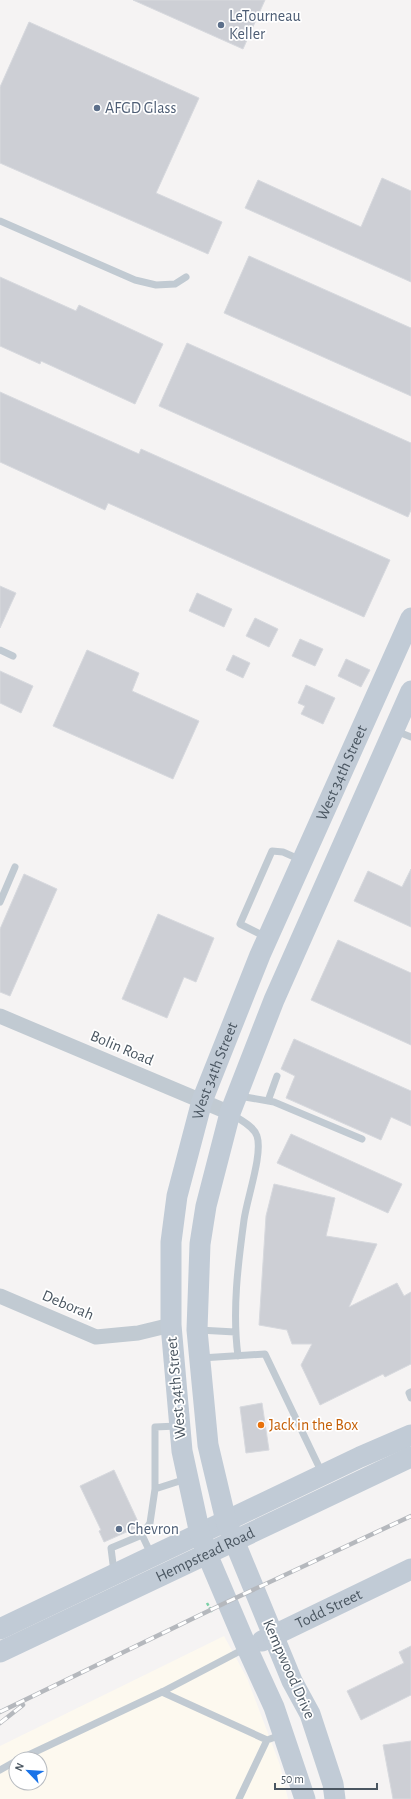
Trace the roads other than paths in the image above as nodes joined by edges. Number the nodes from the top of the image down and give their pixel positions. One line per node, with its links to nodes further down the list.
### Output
1 (0, 221): 2 (lane)
2 (186, 277)
3 (411, 618): 9 (main road, West 34th Street)
4 (0, 650): 5 (lane)
5 (13, 656)
6 (411, 690): 7 (main road, West 34th Street)
7 (402, 734): 10 (main road, West 34th Street)
8 (15, 868): 11 (lane)
9 (299, 868): 10 (main road); 12 (main road, West 34th Street); 12 (lane)
10 (323, 888): 17 (main road, West 34th Street)
11 (0, 902)
12 (268, 938): 15 (main road, West 34th Street)
13 (0, 1016): 15 (street, Bolin Road)
14 (277, 1076): 16 (lane)
15 (202, 1101): 17 (street, Bolin Road); 20 (main road, West 34th Street)
16 (268, 1101): 17 (lane); 18 (lane)
17 (233, 1104): 21 (main road, West 34th Street); 22 (lane)
18 (362, 1139)
19 (0, 1296): 20 (street, Deborah)
20 (171, 1325): 27 (main road, West 34th Street)
21 (197, 1330): 22 (lane); 24 (main road, West 34th Street)
22 (235, 1332): 23 (lane)
23 (238, 1356): 24 (lane); 30 (lane)
24 (200, 1358): 33 (main road, West 34th Street)
25 (411, 1392): 26 (lane)
26 (411, 1398)
27 (180, 1426): 31 (main road, West 34th Street); 32 (lane)
28 (411, 1436): 30 (main road, Hempstead Road)
29 (411, 1457): 36 (main road, Hempstead Road)
30 (323, 1475): 33 (main road, Hempstead Road)
31 (188, 1478): 32 (lane); 34 (main road, West 34th Street)
32 (154, 1489): 35 (lane)
33 (226, 1521): 34 (main road, Hempstead Road); 36 (main road, West 34th Street)
34 (200, 1534): 37 (main road, West 34th Street); 38 (main road, Hempstead Road)
35 (142, 1536): 38 (lane); 40 (lane)
36 (234, 1541): 37 (main road, Hempstead Road); 42 (main road, Kempwood Drive)
37 (207, 1554): 38 (main road, Hempstead Road); 43 (main road, Kempwood Drive)
38 (157, 1566): 40 (main road, Hempstead Road)
39 (410, 1572): 42 (main road, Todd Street)
40 (119, 1584): 41 (main road, Hempstead Road); 44 (main road, Hempstead Road)
41 (0, 1629)
42 (274, 1635): 43 (main road, Todd Street); 50 (main road, Kempwood Drive)
43 (247, 1648): 45 (lane); 46 (main road, Kempwood Drive)
44 (0, 1652)
45 (162, 1692): 46 (lane); 47 (lane)
46 (275, 1737): 48 (lane); 49 (main road, Kempwood Drive)
47 (37, 1751)
48 (239, 1799)
49 (305, 1799)
50 (335, 1799)

